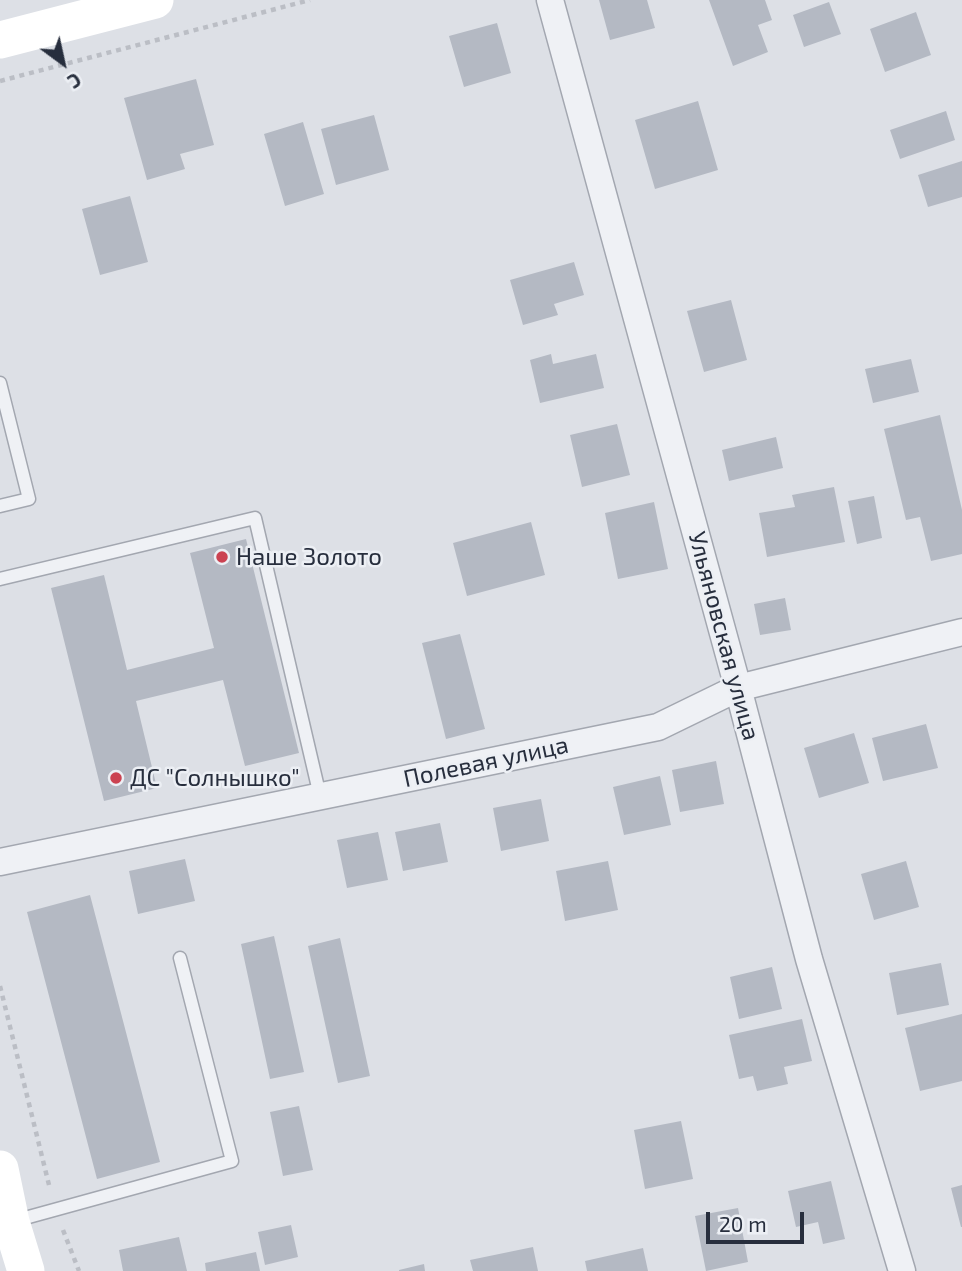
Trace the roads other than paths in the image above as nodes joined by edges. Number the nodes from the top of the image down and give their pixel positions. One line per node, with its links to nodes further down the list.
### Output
1 (155, 0): 3 (main road)
2 (550, 0): 8 (street, Ульяновская улица)
3 (0, 40)
4 (0, 383): 5 (lane)
5 (0, 506)
6 (0, 579): 9 (lane)
7 (962, 632): 8 (street, Полевая улица)
8 (738, 688): 9 (street, Полевая улица); 15 (street, Ульяновская улица)
9 (320, 796): 10 (street, Полевая улица)
10 (0, 862)
11 (180, 958): 13 (lane)
12 (0, 1168): 13 (main road)
13 (5, 1234): 14 (main road)
14 (26, 1271)
15 (902, 1271)

